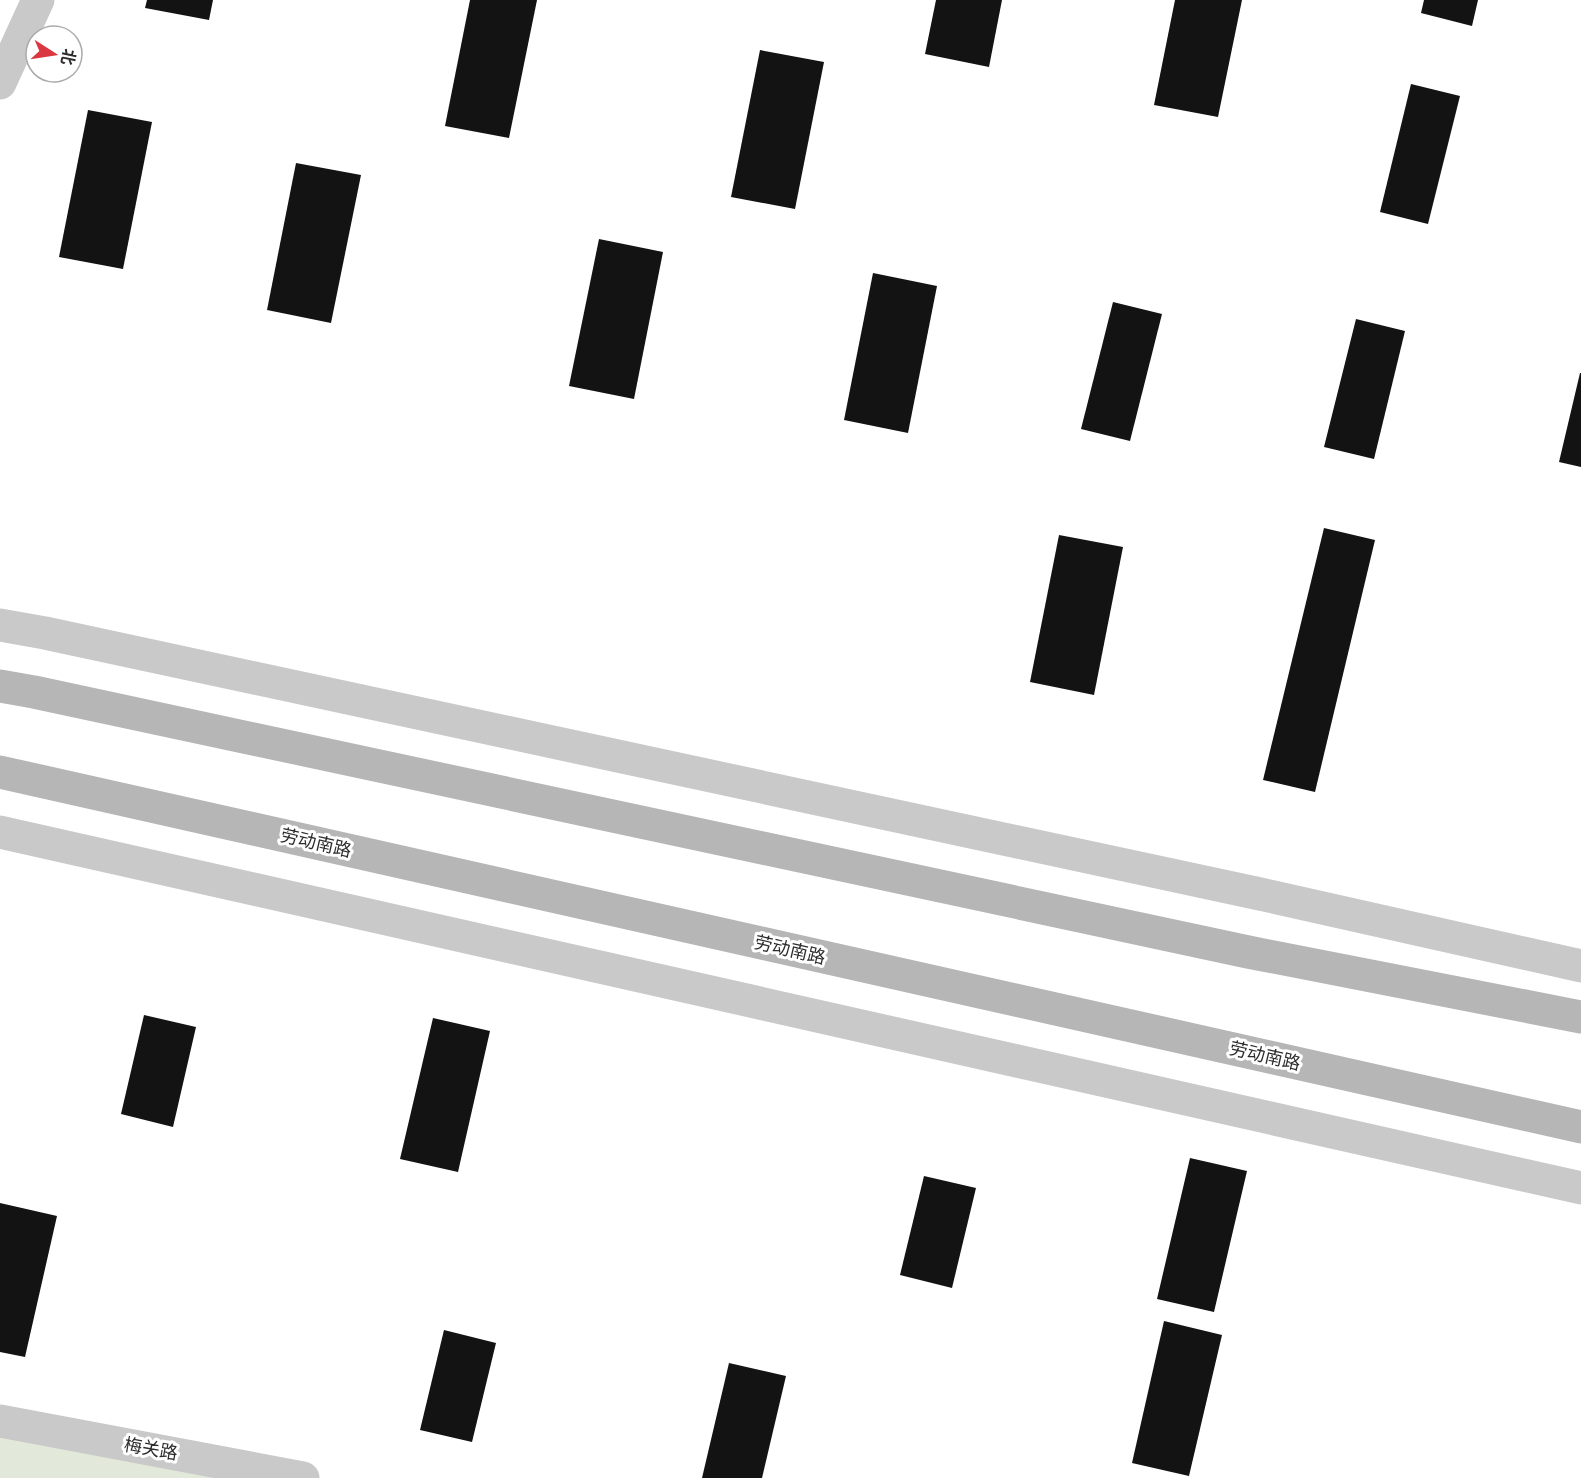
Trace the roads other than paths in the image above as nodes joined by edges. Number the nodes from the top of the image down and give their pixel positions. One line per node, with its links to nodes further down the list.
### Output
1 (38, 0): 2 (street)
2 (0, 84)
3 (0, 625): 7 (street)
4 (0, 686): 8 (main road)
5 (0, 772): 9 (main road, 劳动南路)
6 (0, 832): 10 (street)
7 (1581, 966)
8 (1581, 1017)
9 (1581, 1127)
10 (1581, 1188)
11 (0, 1421): 12 (street, 梅关路)
12 (303, 1478)

